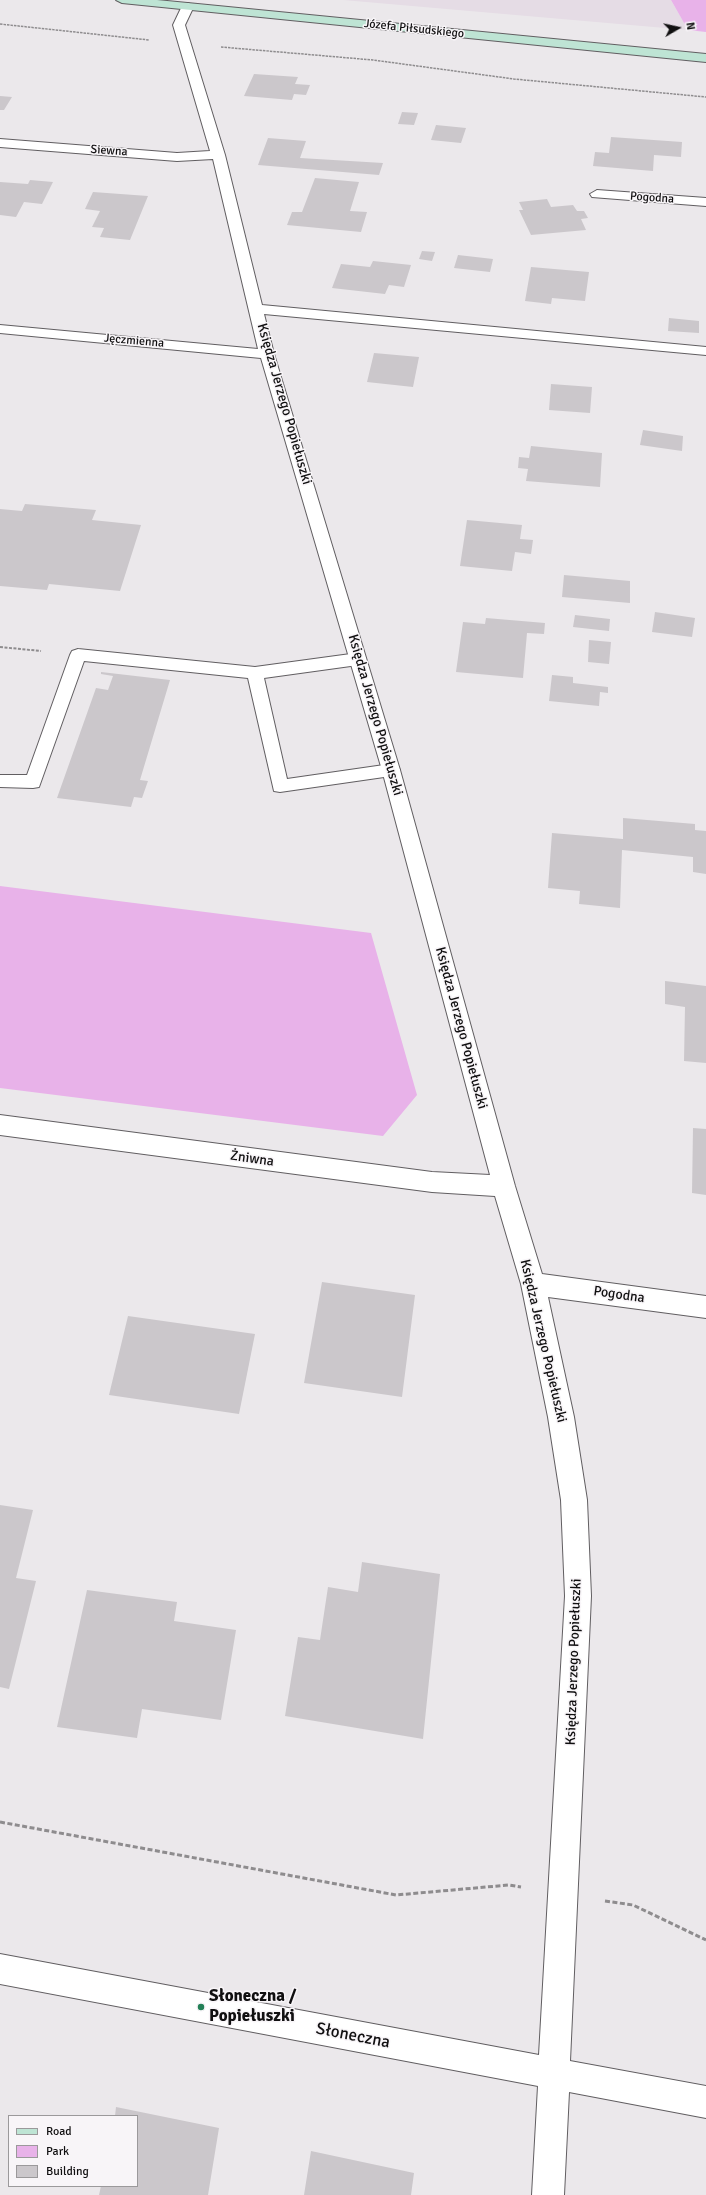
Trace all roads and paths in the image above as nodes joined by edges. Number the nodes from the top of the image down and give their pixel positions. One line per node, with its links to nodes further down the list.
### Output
1 (122, 0): 2 (main road, Józefa Piłsudskiego)
2 (188, 6): 4 (street, Księdza Jerzego Popiełuszki); 5 (main road, Józefa Piłsudskiego)
3 (0, 24): 4 (path)
4 (185, 44): 6 (path); 8 (street, Księdza Jerzego Popiełuszki)
5 (706, 58)
6 (706, 97)
7 (0, 143): 8 (street, Siewna)
8 (218, 155): 11 (street, Księdza Jerzego Popiełuszki)
9 (597, 194): 10 (street, Pogodna)
10 (706, 202)
11 (257, 309): 13 (street); 14 (street, Księdza Jerzego Popiełuszki)
12 (0, 328): 14 (street, Jęczmienna)
13 (706, 351)
14 (267, 354): 17 (street, Księdza Jerzego Popiełuszki)
15 (0, 647): 16 (path)
16 (78, 655): 18 (lane); 20 (lane)
17 (358, 659): 18 (lane); 19 (street, Księdza Jerzego Popiełuszki)
18 (255, 673): 19 (lane)
19 (391, 770): 22 (street, Księdza Jerzego Popiełuszki)
20 (0, 781)
21 (0, 1126): 22 (street, Żniwna)
22 (504, 1186): 23 (street, Księdza Jerzego Popiełuszki)
23 (533, 1284): 24 (street, Pogodna); 30 (street, Księdza Jerzego Popiełuszki)
24 (706, 1307)
25 (0, 1822): 26 (path)
26 (523, 1887)
27 (599, 1900): 28 (path)
28 (706, 1940)
29 (0, 1968): 30 (street, Słoneczna)
30 (555, 2075): 31 (street, Słoneczna); 32 (street, Księdza Jerzego Popiełuszki)
31 (706, 2102)
32 (548, 2195)

